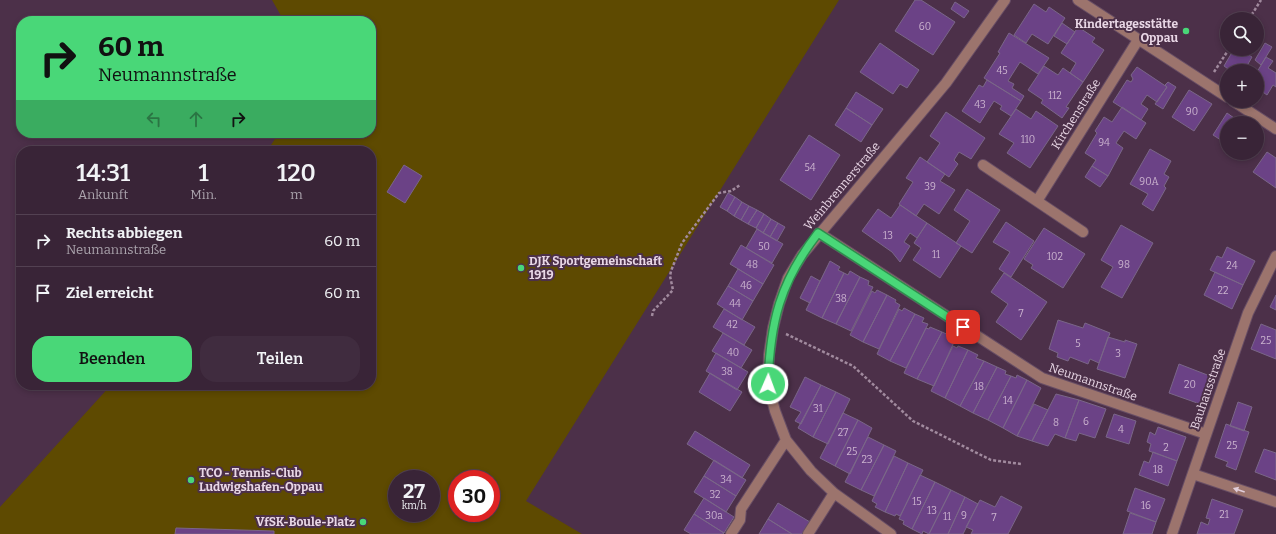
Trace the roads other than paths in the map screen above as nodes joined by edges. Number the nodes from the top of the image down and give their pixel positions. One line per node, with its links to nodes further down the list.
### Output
1 (1004, 0): 10 (street, Weinbrennerstraße)
2 (1078, 0): 3 (street)
3 (1138, 40): 4 (street); 8 (street, Kirchenstraße)
4 (1220, 93)
5 (1244, 108): 6 (street)
6 (1276, 129)
7 (983, 165): 8 (street)
8 (1037, 201): 9 (street)
9 (1083, 232)
10 (818, 233): 12 (street, Neumannstraße); 13 (street, Weinbrennerstraße)
11 (1276, 256): 12 (street, Bauhausstraße)
12 (1206, 434): 14 (street, Bauhausstraße)
13 (786, 440): 15 (street, Weinbrennerstraße); 18 (street)
14 (1193, 474): 16 (street, one-way to 14); 20 (street, Bauhausstraße)
15 (834, 493): 17 (street, Weinbrennerstraße); 19 (street)
16 (1276, 502)
17 (887, 533)
18 (731, 534)
19 (808, 534)
20 (1172, 534)

